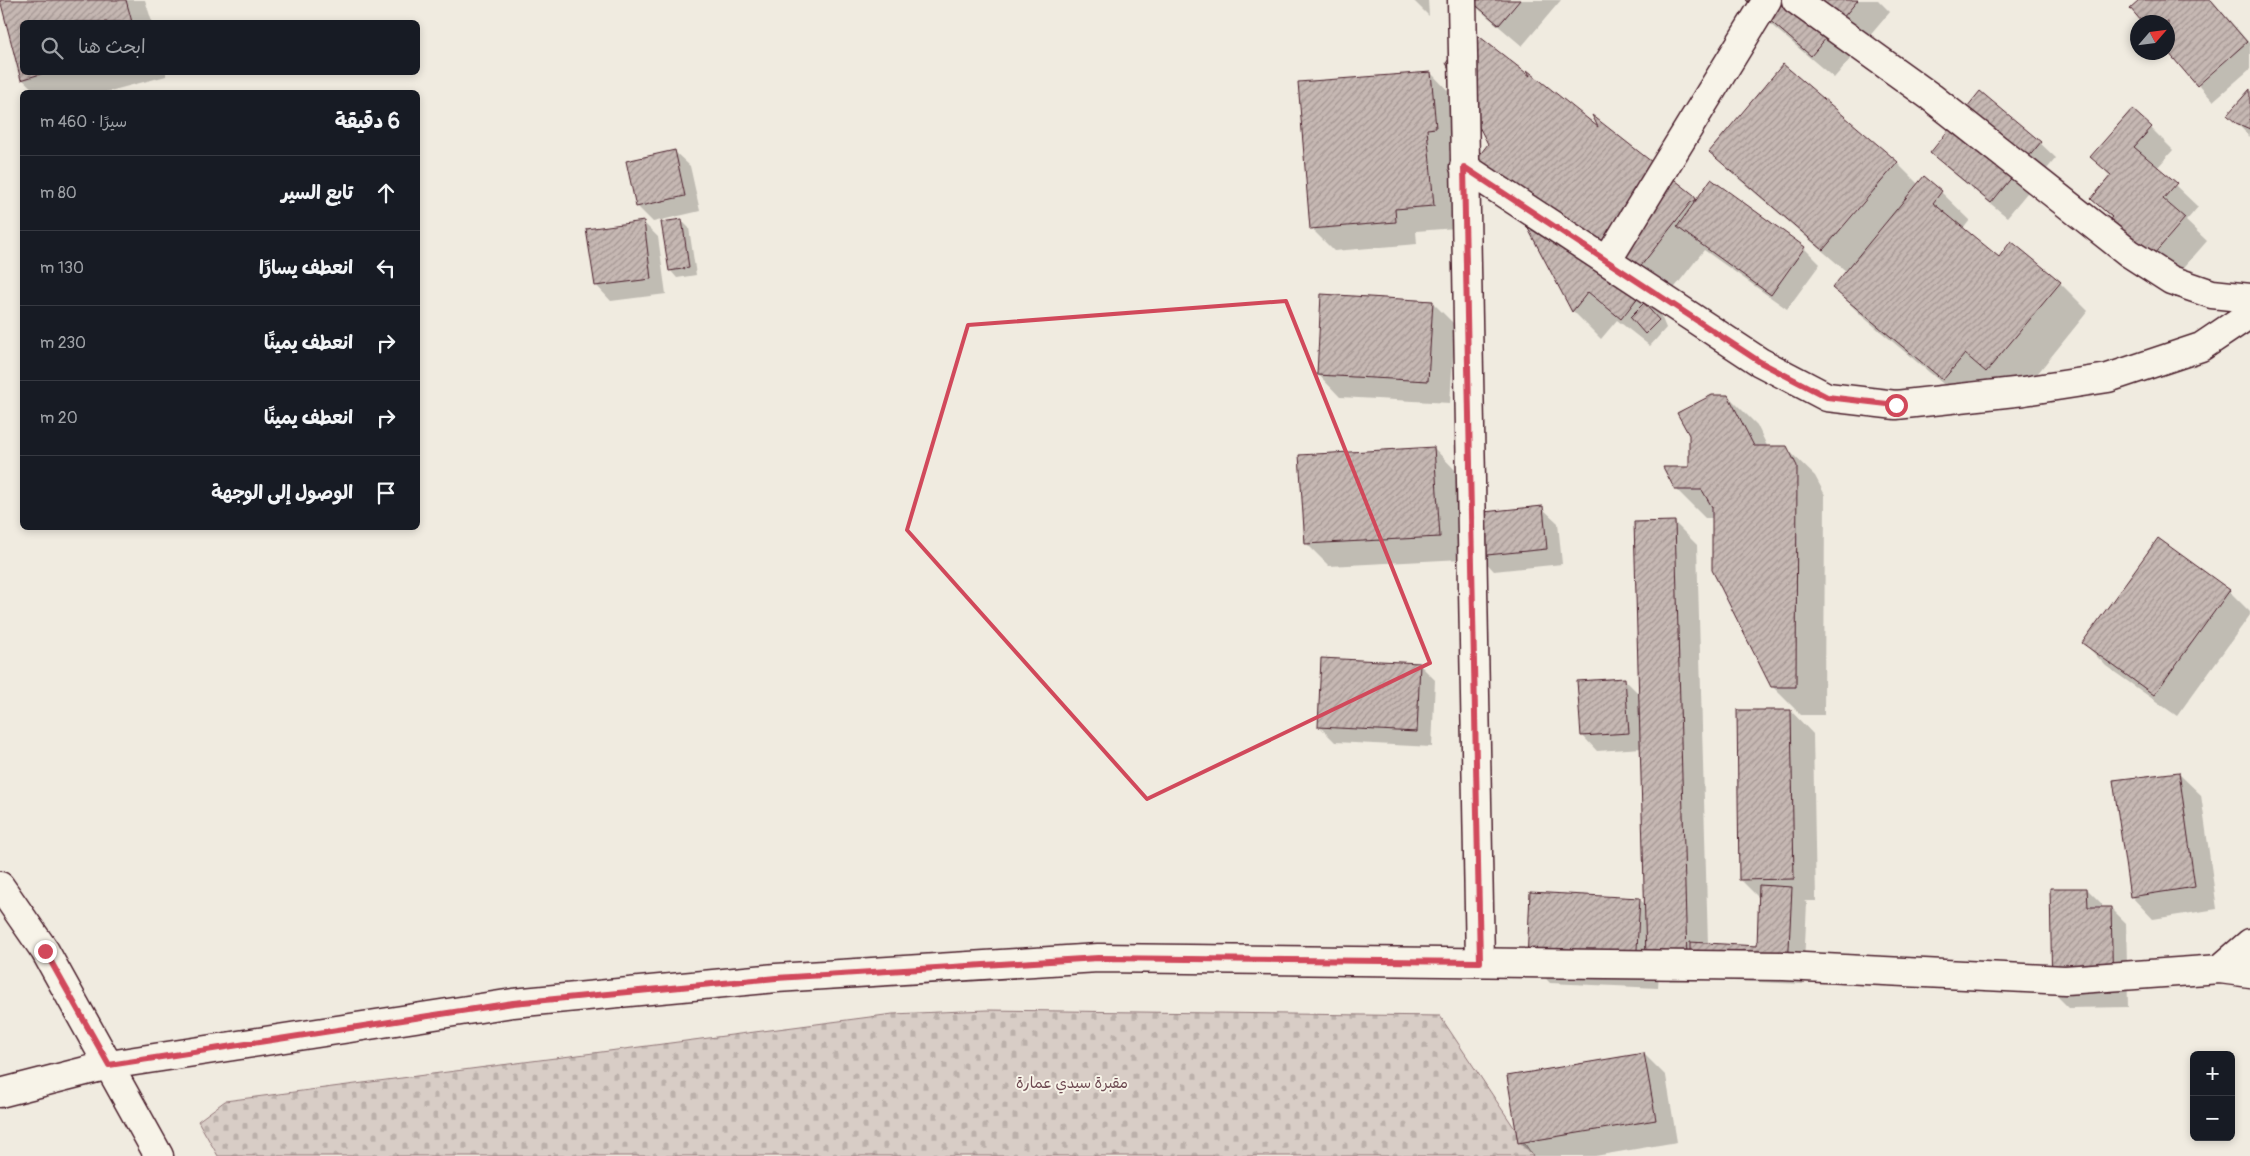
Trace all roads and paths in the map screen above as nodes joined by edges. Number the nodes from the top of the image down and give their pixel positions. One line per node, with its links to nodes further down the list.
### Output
1 (1462, 0): 4 (street)
2 (1767, 0): 5 (street)
3 (1796, 0): 6 (street)
4 (1464, 167): 5 (street); 10 (street)
5 (1607, 261): 7 (street)
6 (2250, 298)
7 (2250, 314)
8 (0, 886): 13 (street)
9 (2250, 944): 11 (street)
10 (1480, 962): 11 (street); 13 (street)
11 (2220, 969): 12 (street)
12 (2250, 973)
13 (109, 1065): 14 (street); 15 (street)
14 (0, 1093)
15 (159, 1156)

